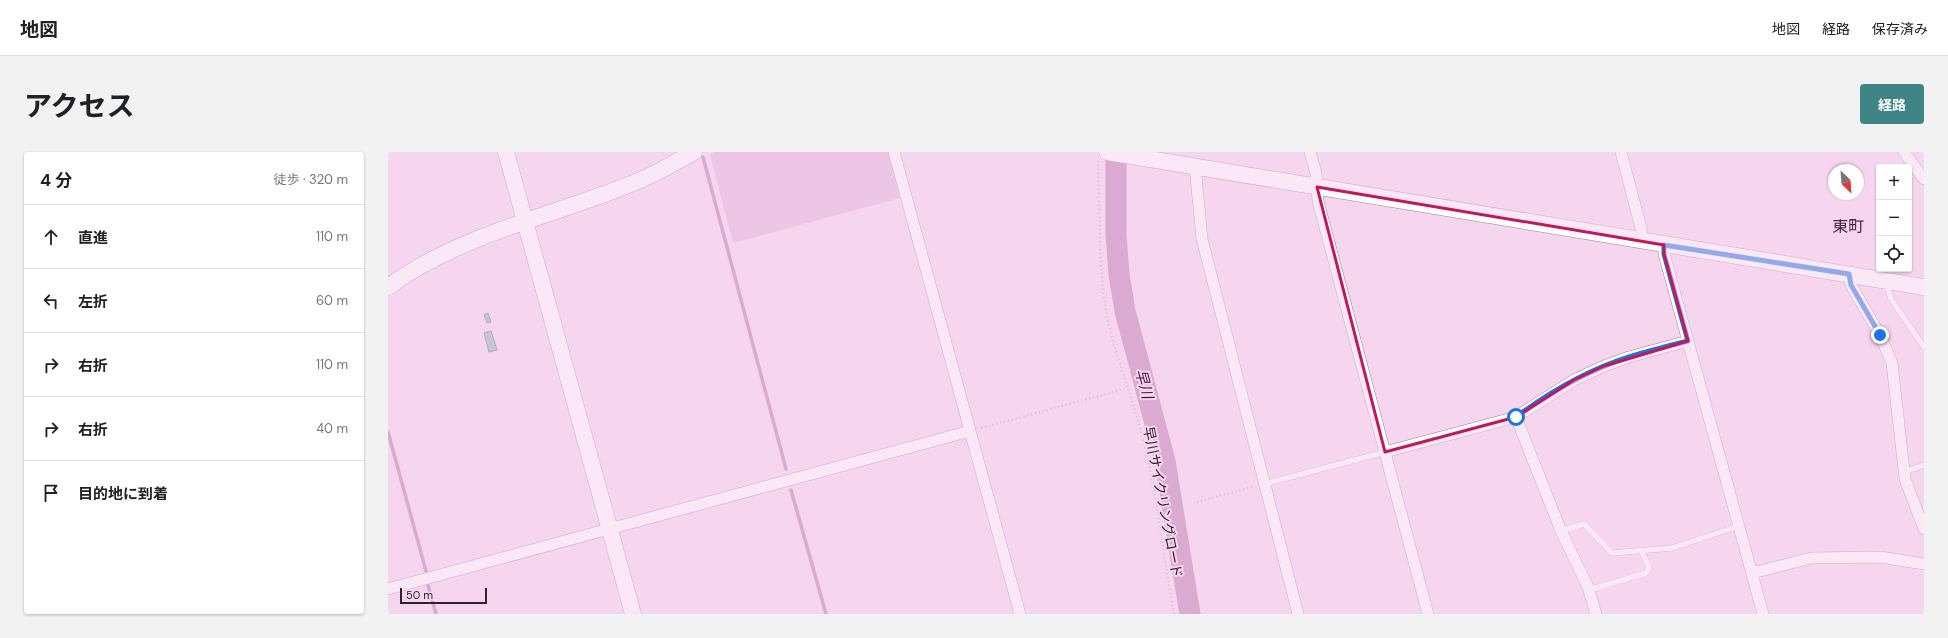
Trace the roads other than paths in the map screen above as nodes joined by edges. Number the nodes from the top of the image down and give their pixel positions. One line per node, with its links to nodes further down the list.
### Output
1 (506, 152): 12 (street)
2 (694, 152): 12 (street)
3 (894, 152): 22 (street)
4 (1310, 152): 11 (street)
5 (1621, 152): 13 (street)
6 (1904, 152): 10 (street)
7 (1102, 155): 8 (street)
8 (1136, 155): 9 (street)
9 (1195, 166): 11 (street); 26 (street)
10 (1924, 179)
11 (1317, 187): 13 (street); 23 (street)
12 (525, 222): 17 (street); 28 (street)
13 (1642, 240): 14 (street)
14 (1664, 245): 15 (street); 19 (street)
15 (1849, 274): 16 (street); 25 (street)
16 (1885, 281): 18 (street); 20 (lane)
17 (388, 287)
18 (1924, 287)
19 (1688, 341): 21 (street); 27 (street)
20 (1924, 347)
21 (1516, 417): 23 (street); 30 (street)
22 (970, 431): 28 (street); 37 (street)
23 (1385, 452): 26 (lane); 39 (street)
24 (1924, 465): 25 (lane)
25 (1904, 472): 29 (street)
26 (1264, 484): 38 (street)
27 (1739, 526): 31 (lane); 33 (street)
28 (610, 528): 34 (street); 36 (street)
29 (1924, 529)
30 (1561, 531): 31 (lane); 35 (street)
31 (1641, 550): 35 (lane)
32 (1924, 564): 33 (street)
33 (1752, 573): 41 (street)
34 (388, 589)
35 (1589, 590): 40 (street)
36 (633, 614)
37 (1020, 614)
38 (1298, 614)
39 (1428, 614)
40 (1596, 614)
41 (1764, 614)

